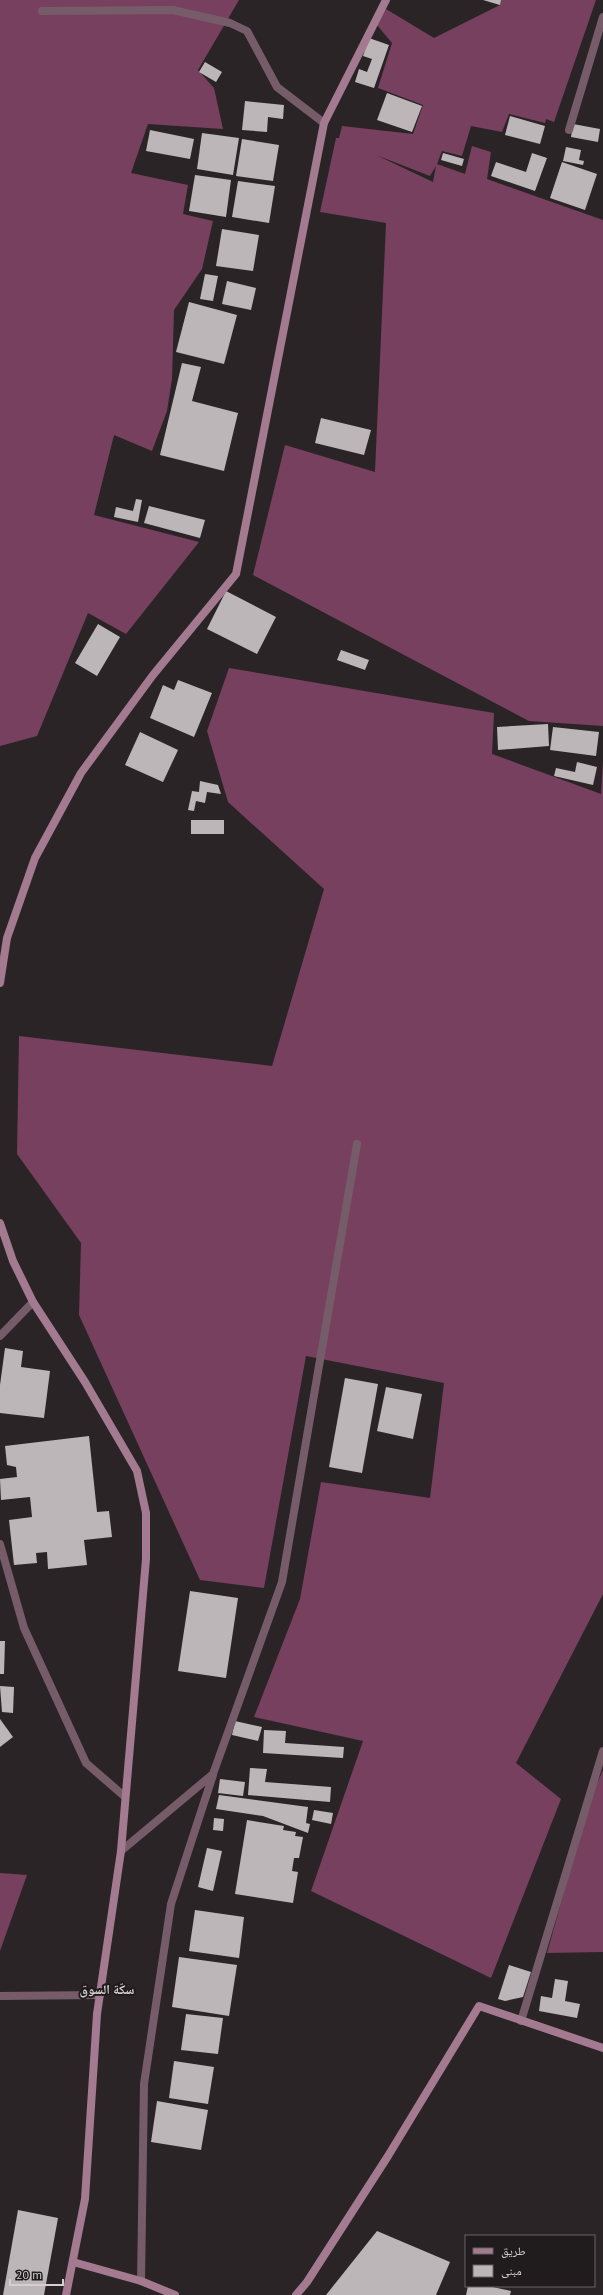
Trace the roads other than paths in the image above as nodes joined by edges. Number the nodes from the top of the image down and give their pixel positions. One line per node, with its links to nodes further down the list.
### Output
1 (386, 0): 4 (main road)
2 (42, 11): 4 (street)
3 (603, 17): 5 (street)
4 (324, 122): 6 (main road)
5 (569, 130)
6 (0, 983)
7 (357, 1144): 13 (street)
8 (0, 1223): 9 (main road)
9 (33, 1302): 10 (street); 14 (main road)
10 (0, 1336)
11 (0, 1544): 14 (street)
12 (603, 1751): 18 (street)
13 (213, 1774): 15 (street); 21 (street)
14 (124, 1796): 15 (main road)
15 (120, 1851): 16 (main road)
16 (100, 1995): 17 (street); 20 (main road)
17 (0, 1996)
18 (521, 2021): 19 (main road); 24 (main road)
19 (603, 2048)
20 (73, 2262): 21 (main road); 22 (main road)
21 (141, 2281): 23 (main road)
22 (66, 2295)
23 (175, 2295)
24 (296, 2295)

